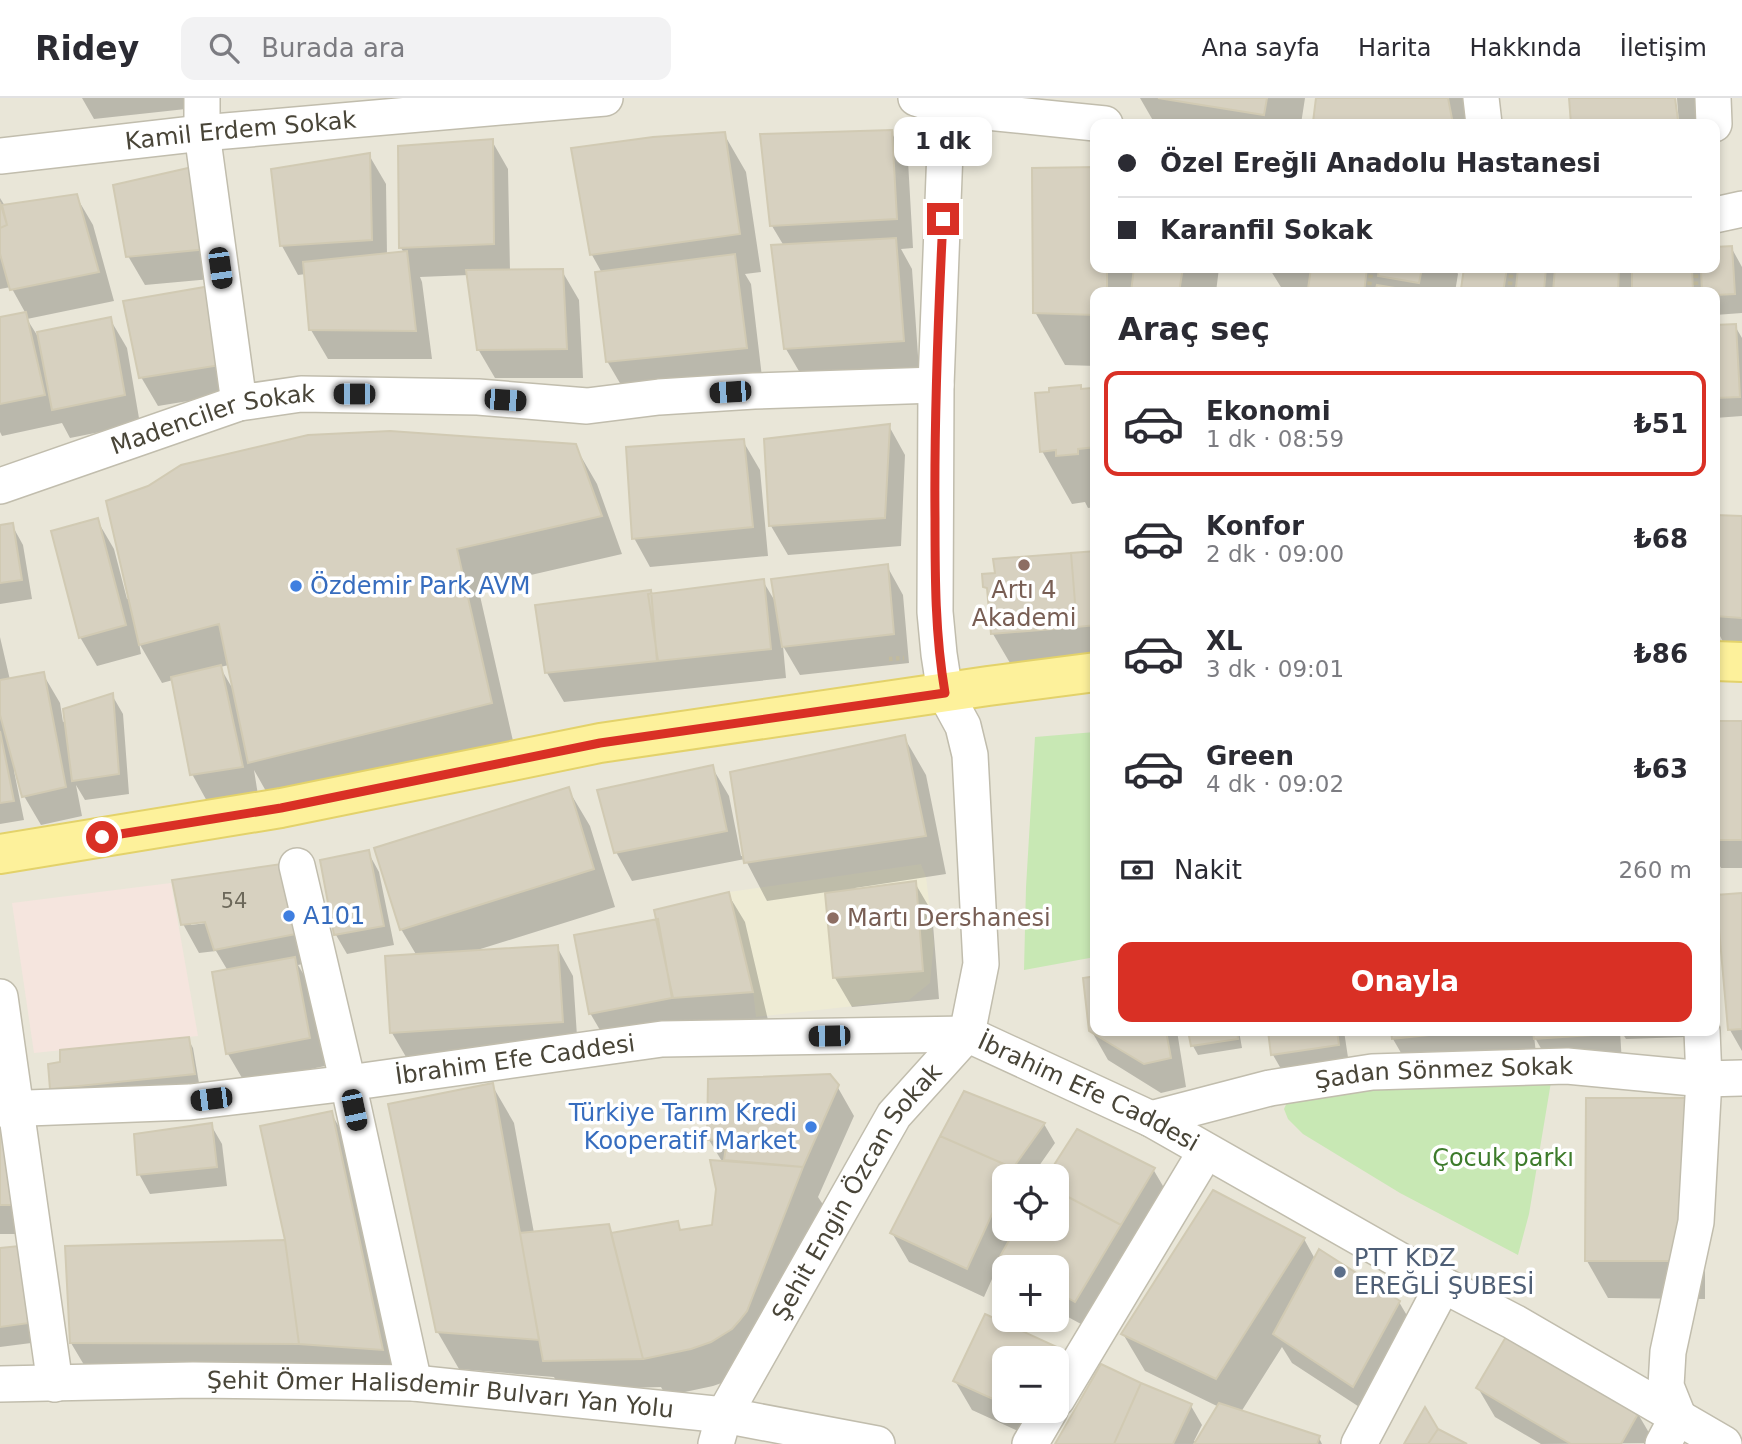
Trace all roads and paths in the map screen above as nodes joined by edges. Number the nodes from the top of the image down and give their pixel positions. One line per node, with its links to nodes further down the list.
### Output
1 (202, 98): 9 (street)
2 (605, 98): 9 (street, Kamil Erdem Sokak)
3 (1481, 98): 7 (street)
4 (1713, 98): 8 (street)
5 (937, 101): 6 (street); 13 (street)
6 (1101, 115)
7 (1483, 119)
8 (1714, 119)
9 (202, 133): 10 (street, Kamil Erdem Sokak); 14 (street)
10 (0, 156)
11 (1742, 209): 12 (street)
12 (1720, 214)
13 (936, 385): 14 (street, Madenciler Sokak); 19 (street)
14 (239, 403): 15 (street, Madenciler Sokak)
15 (0, 486)
16 (1720, 661): 17 (main road)
17 (1742, 662)
18 (1090, 673): 19 (main road)
19 (945, 693): 20 (main road); 23 (street)
20 (0, 854)
21 (297, 866): 27 (street)
22 (0, 997): 28 (street)
23 (967, 1034): 27 (street, İbrahim Efe Caddesi); 29 (street, İbrahim Efe Caddesi); 37 (street, Şehit Engin Özcan Sokak)
24 (1702, 1036): 26 (street)
25 (1742, 1078): 26 (street, Şadan Sönmez Sokak)
26 (1704, 1079): 29 (street, Şadan Sönmez Sokak); 38 (street)
27 (348, 1083): 28 (street, İbrahim Efe Caddesi); 33 (street)
28 (9, 1108): 35 (street)
29 (1150, 1119): 30 (street, İbrahim Efe Caddesi)
30 (1206, 1152): 31 (street, İbrahim Efe Caddesi); 32 (street)
31 (1443, 1286): 38 (street, İbrahim Efe Caddesi); 41 (street)
32 (1069, 1379)
33 (414, 1383): 35 (street, Şehit Ömer Halisdemir Bulvarı Yan Yolu); 37 (street, Şehit Ömer Halisdemir Bulvarı Yan Yolu)
34 (0, 1384): 35 (street, Şehit Ömer Halisdemir Bulvarı Yan Yolu)
35 (55, 1384)
36 (1042, 1423): 40 (street)
37 (720, 1430): 39 (street, Şehit Ömer Halisdemir Bulvarı Yan Yolu)
38 (1670, 1430): 42 (street, İbrahim Efe Caddesi)
39 (877, 1444)
40 (1030, 1444)
41 (1359, 1444)
42 (1724, 1444)

